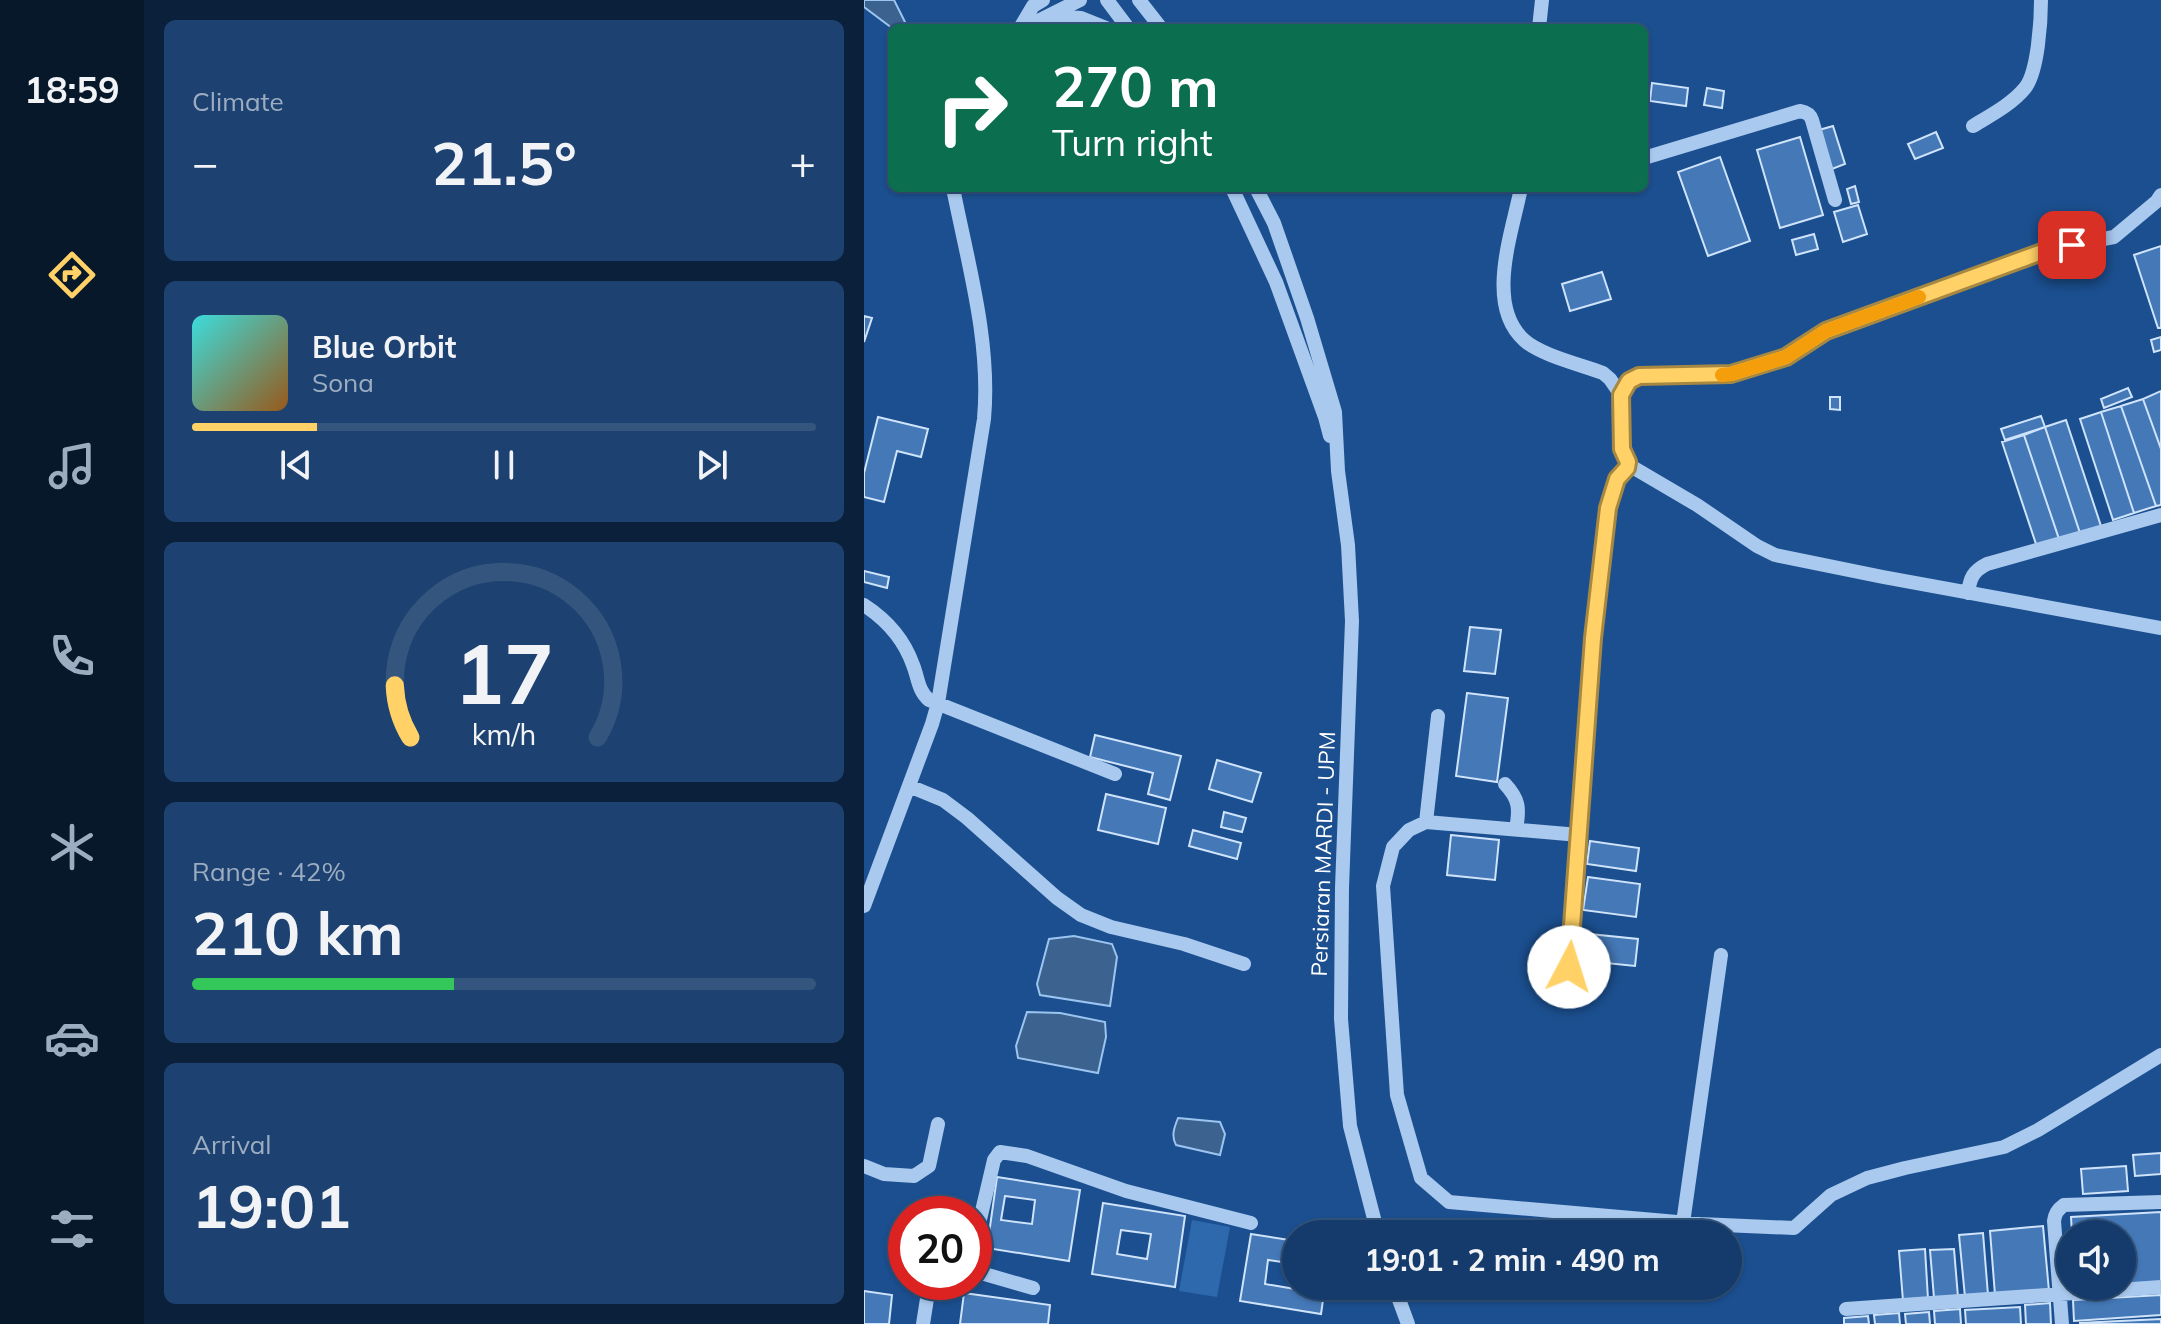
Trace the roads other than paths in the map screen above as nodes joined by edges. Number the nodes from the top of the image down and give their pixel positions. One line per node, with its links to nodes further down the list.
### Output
1 (1080, 0): 8 (street)
2 (1107, 0): 13 (street)
3 (1139, 0): 9 (street)
4 (1151, 0): 9 (street)
5 (1542, 0): 14 (street)
6 (2041, 0): 15 (street)
7 (1037, 2): 10 (street)
8 (1050, 16): 11 (street); 12 (street)
9 (1157, 22)
10 (1024, 24)
11 (1031, 24)
12 (1096, 24)
13 (1125, 24)
14 (1539, 24)
15 (1973, 126)
16 (1648, 157): 22 (street)
17 (954, 192): 30 (street)
18 (1234, 192): 24 (street, Persiaran MARDI - UPM)
19 (1258, 192): 24 (street, Persiaran MARDI - UPM)
20 (1520, 192): 23 (street)
21 (2161, 195): 23 (street)
22 (1835, 200)
23 (1621, 395): 25 (street)
24 (1338, 471): 47 (street, Persiaran MARDI - UPM)
25 (1623, 471): 27 (street); 37 (street)
26 (2161, 515): 27 (street)
27 (1968, 593): 29 (street)
28 (864, 605): 30 (street)
29 (2161, 628)
30 (938, 703): 32 (street); 34 (street)
31 (1438, 716): 35 (street)
32 (1115, 774)
33 (1505, 784): 36 (street)
34 (909, 786): 38 (street); 40 (street)
35 (1426, 822): 36 (street); 48 (street)
36 (1516, 829): 37 (street)
37 (1579, 835): 41 (street)
38 (864, 906)
39 (1721, 955): 49 (street)
40 (1244, 964)
41 (1569, 967)
42 (2161, 1055): 51 (street)
43 (938, 1124): 44 (street)
44 (864, 1166)
45 (986, 1196): 50 (street)
46 (2161, 1202): 52 (street)
47 (1374, 1220)
48 (1650, 1220)
49 (1683, 1220)
50 (1251, 1223)
51 (1742, 1226)
52 (2056, 1242)
53 (992, 1276): 55 (street)
54 (2161, 1287): 56 (street)
55 (1033, 1288)
56 (2136, 1289)
57 (2056, 1294): 61 (street)
58 (927, 1300): 62 (street)
59 (1399, 1300): 63 (street)
60 (2061, 1300): 64 (street)
61 (1846, 1309)
62 (923, 1324)
63 (1408, 1324)
64 (2062, 1324)

